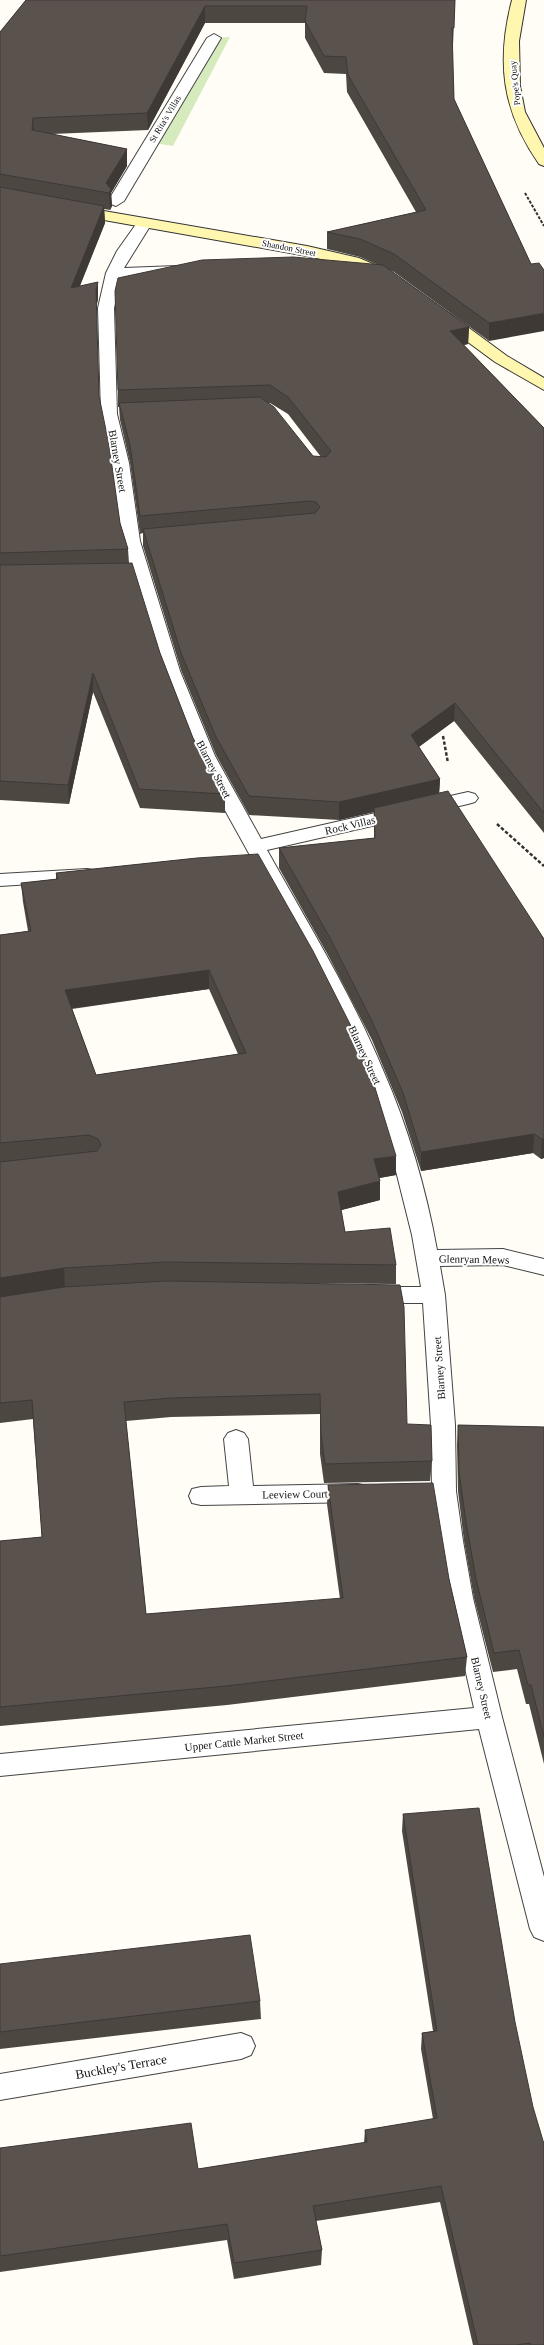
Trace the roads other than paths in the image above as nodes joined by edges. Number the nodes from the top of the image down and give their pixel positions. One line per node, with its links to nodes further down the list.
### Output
1 (519, 0): 3 (main road, Pope's Quay)
2 (214, 38): 4 (street, St Rita's Villas)
3 (544, 161)
4 (116, 200)
5 (60, 208): 6 (main road, Shandon Street)
6 (144, 223): 9 (street, Blarney Street); 10 (main road, Shandon Street)
7 (194, 270): 9 (street)
8 (325, 270): 10 (street)
9 (114, 273): 14 (street, Blarney Street)
10 (392, 279)
11 (433, 309): 12 (main road)
12 (544, 385)
13 (468, 798): 14 (street, Rock Villas)
14 (256, 846): 17 (street, Blarney Street)
15 (104, 874): 16 (street)
16 (0, 880)
17 (427, 1258): 18 (street, Glenryan Mews); 20 (street, Blarney Street)
18 (544, 1267)
19 (346, 1295): 20 (street)
20 (434, 1295): 22 (street, Blarney Street)
21 (236, 1439): 25 (street)
22 (444, 1491): 24 (street); 27 (street, Blarney Street)
23 (381, 1492): 25 (street, Leeview Court)
24 (420, 1492)
25 (242, 1495): 26 (street, Leeview Court)
26 (201, 1496)
27 (489, 1717): 28 (street, Upper Cattle Market Street); 29 (street, Blarney Street)
28 (0, 1766)
29 (544, 1929)
30 (241, 2046): 31 (street, Buckley's Terrace)
31 (0, 2087)

